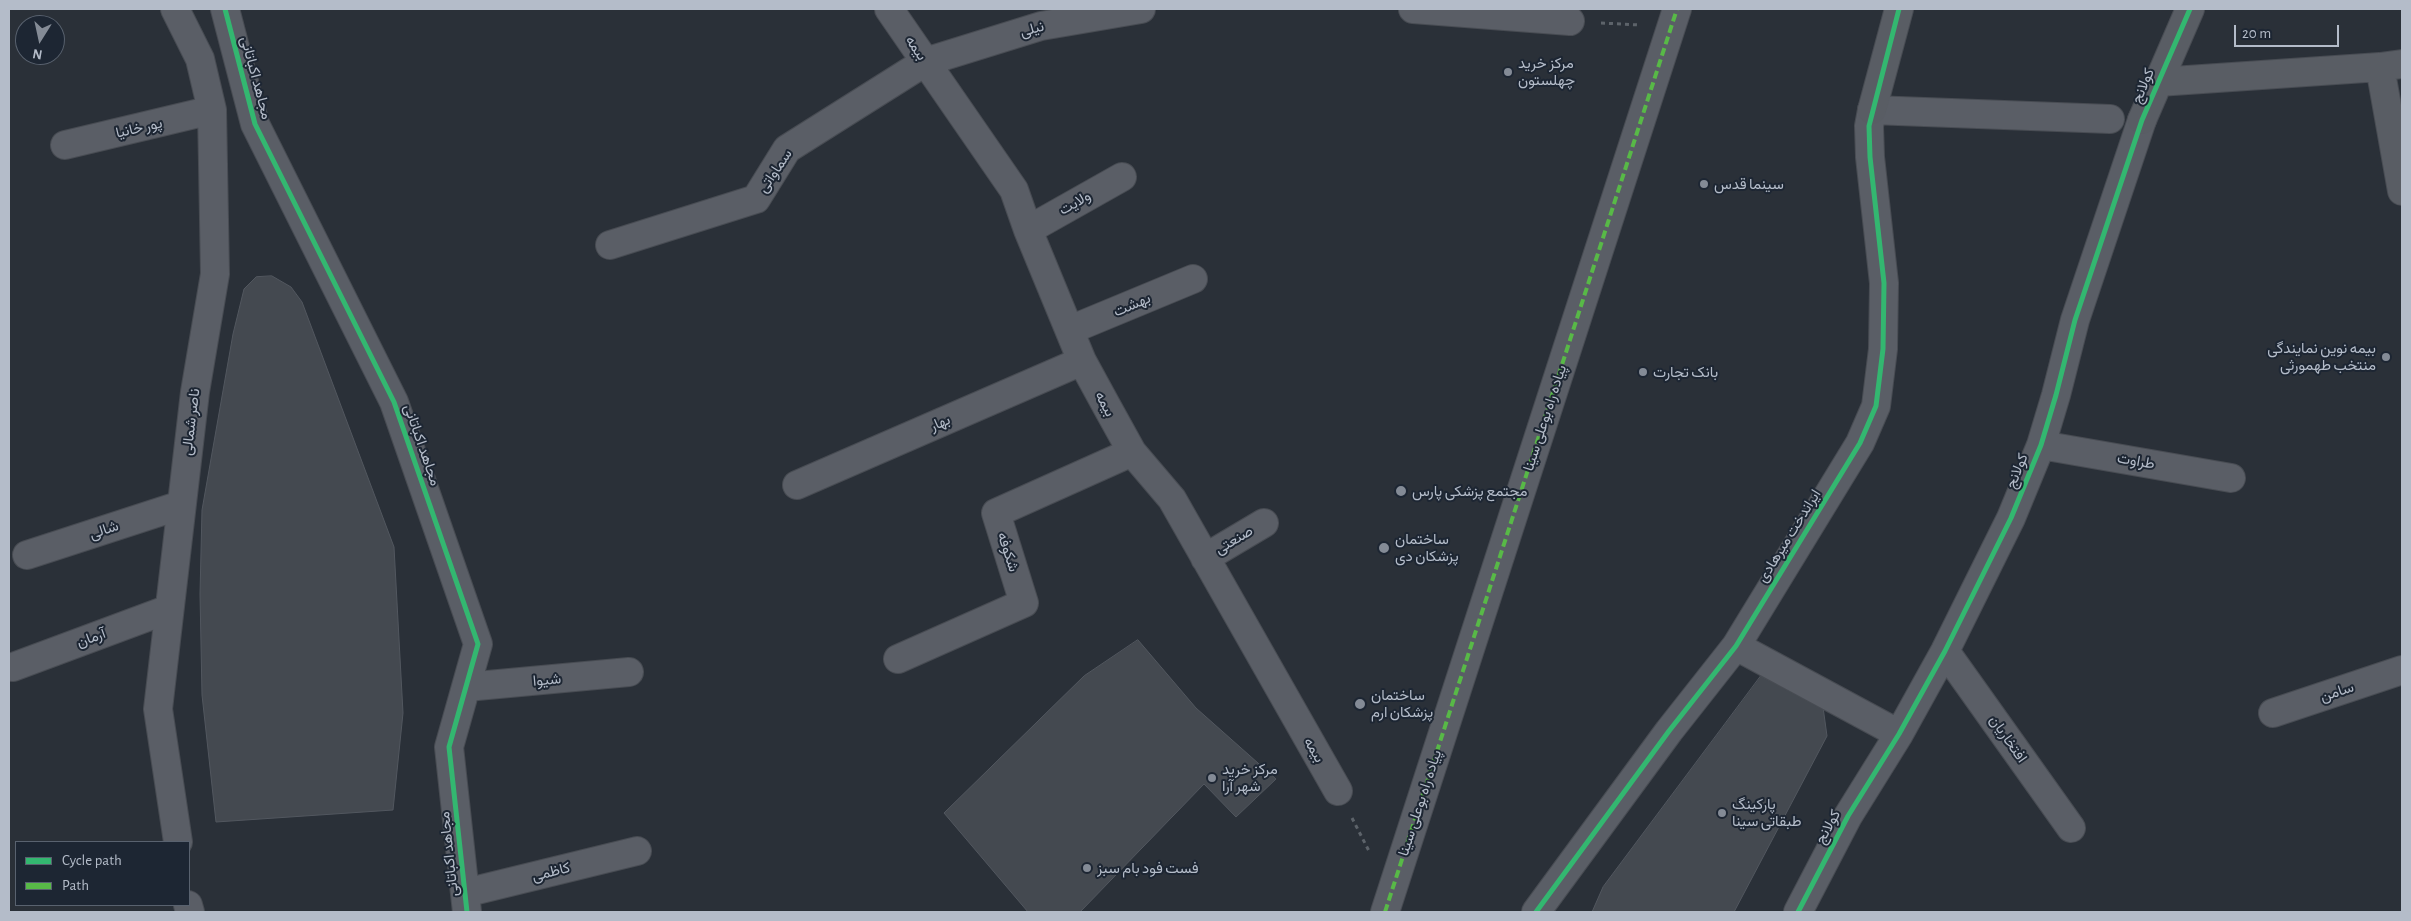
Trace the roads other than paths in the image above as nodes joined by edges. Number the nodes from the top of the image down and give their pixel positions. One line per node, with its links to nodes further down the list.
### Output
1 (890, 9): 10 (street, بیمه)
2 (1141, 9): 10 (street, نیلی)
3 (1413, 9): 9 (street)
4 (1899, 9): 14 (street)
5 (2190, 9): 12 (street, کولانج)
6 (179, 17): 7 (street); 13 (street, ناصر شمالی)
7 (227, 17): 39 (street, مجاهد اکباتانی)
8 (1674, 18): 47 (street, پیاده راه بوعلی سینا)
9 (1570, 21)
10 (925, 62): 19 (street, بیمه); 20 (street, سماواتی)
11 (2391, 66): 12 (street); 18 (street)
12 (2158, 82): 24 (street, کولانج)
13 (212, 110): 16 (street, پور خانیا); 28 (street, ناصر شمالی)
14 (1872, 110): 15 (street); 33 (street, ایراندخت میرهادی)
15 (2110, 119)
16 (65, 145)
17 (1122, 177): 19 (street, ولایت)
18 (2402, 192)
19 (1028, 230): 22 (street, بیمه)
20 (610, 246)
21 (1193, 279): 22 (street, بهشت)
22 (1070, 330): 23 (street, بیمه)
23 (1082, 361): 25 (street, بیمه); 27 (street, بهار)
24 (2041, 445): 26 (street, طراوت); 34 (street, کولانج)
25 (1132, 452): 31 (street, بیمه); 35 (street, شکوفه)
26 (2231, 478)
27 (797, 485)
28 (182, 505): 30 (street, شالی); 32 (street, ناصر شمالی)
29 (1264, 523): 31 (street, صنعتی)
30 (27, 555)
31 (1205, 558): 42 (street, بیمه)
32 (170, 609): 36 (street, آرمان); 44 (street, ناصر شمالی)
33 (1736, 646): 41 (street); 48 (street, ایراندخت میرهادی)
34 (1945, 650): 41 (street, کولانج); 43 (street, افتخاریان)
35 (898, 659)
36 (13, 667)
37 (2402, 670): 40 (street, سامن)
38 (629, 672): 39 (street, شیوا)
39 (466, 688): 46 (street, مجاهد اکباتانی)
40 (2272, 713)
41 (1899, 734): 49 (street, کولانج)
42 (1338, 791)
43 (2071, 828)
44 (178, 841)
45 (637, 851): 46 (street, کاظمی)
46 (466, 903)
47 (1388, 903)
48 (1536, 912)
49 (1798, 912)

